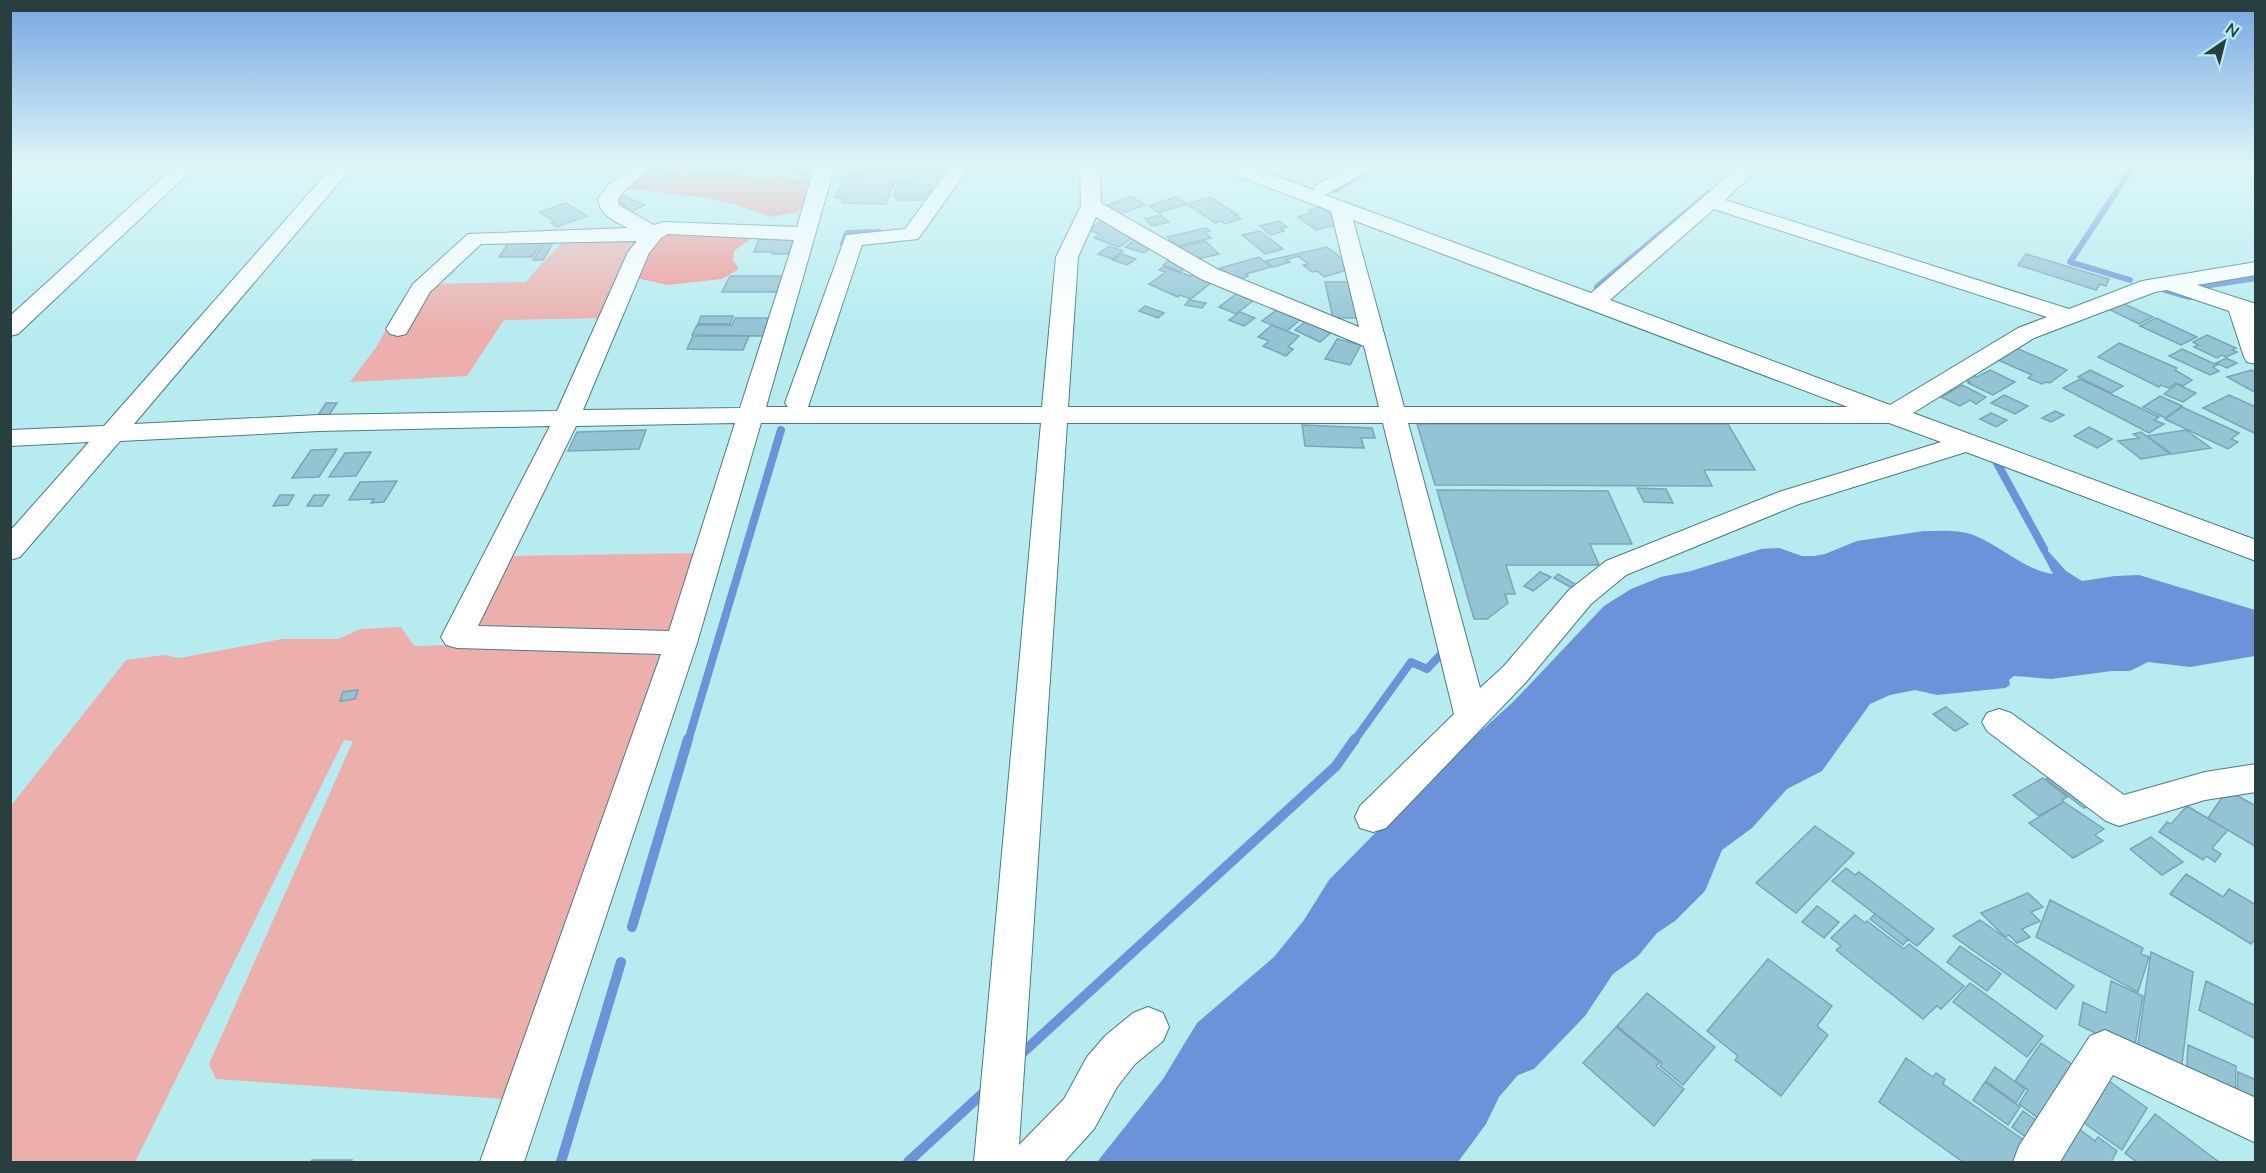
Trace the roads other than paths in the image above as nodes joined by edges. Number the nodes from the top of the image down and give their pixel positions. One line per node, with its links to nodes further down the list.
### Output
1 (129, 220): 19 (street)
2 (297, 220): 29 (street)
3 (625, 220): 12 (street)
4 (810, 220): 13 (street)
5 (922, 220): 23 (street)
6 (1085, 220): 25 (street)
7 (1115, 220): 21 (street)
8 (1338, 220): 21 (street)
9 (1390, 220): 16 (street)
10 (1690, 220): 16 (street)
11 (1767, 220): 18 (street)
12 (654, 234): 13 (street); 20 (street); 28 (street)
13 (806, 234): 24 (street)
14 (2256, 268): 15 (street)
15 (2167, 282): 17 (street); 18 (street)
16 (1599, 298): 26 (street)
17 (2247, 309): 22 (street)
18 (2068, 316): 26 (street)
19 (10, 329)
20 (398, 329)
21 (1373, 341): 27 (street)
22 (2256, 357)
23 (798, 403)
24 (752, 415): 25 (street); 28 (street); 34 (street)
25 (1056, 415): 27 (street); 42 (street)
26 (1891, 415): 27 (street); 31 (street)
27 (1394, 417): 35 (street)
28 (567, 418): 29 (street); 34 (street)
29 (112, 433): 30 (street); 32 (street)
30 (10, 438)
31 (1967, 443): 33 (street); 35 (street)
32 (10, 550)
33 (2256, 551)
34 (681, 643): 41 (street)
35 (1472, 719): 38 (street)
36 (1999, 722): 37 (street)
37 (2256, 778)
38 (1373, 817)
39 (1148, 1027): 43 (street)
40 (2256, 1121): 44 (street)
41 (502, 1162)
42 (996, 1162)
43 (1035, 1162)
44 (2035, 1162)

